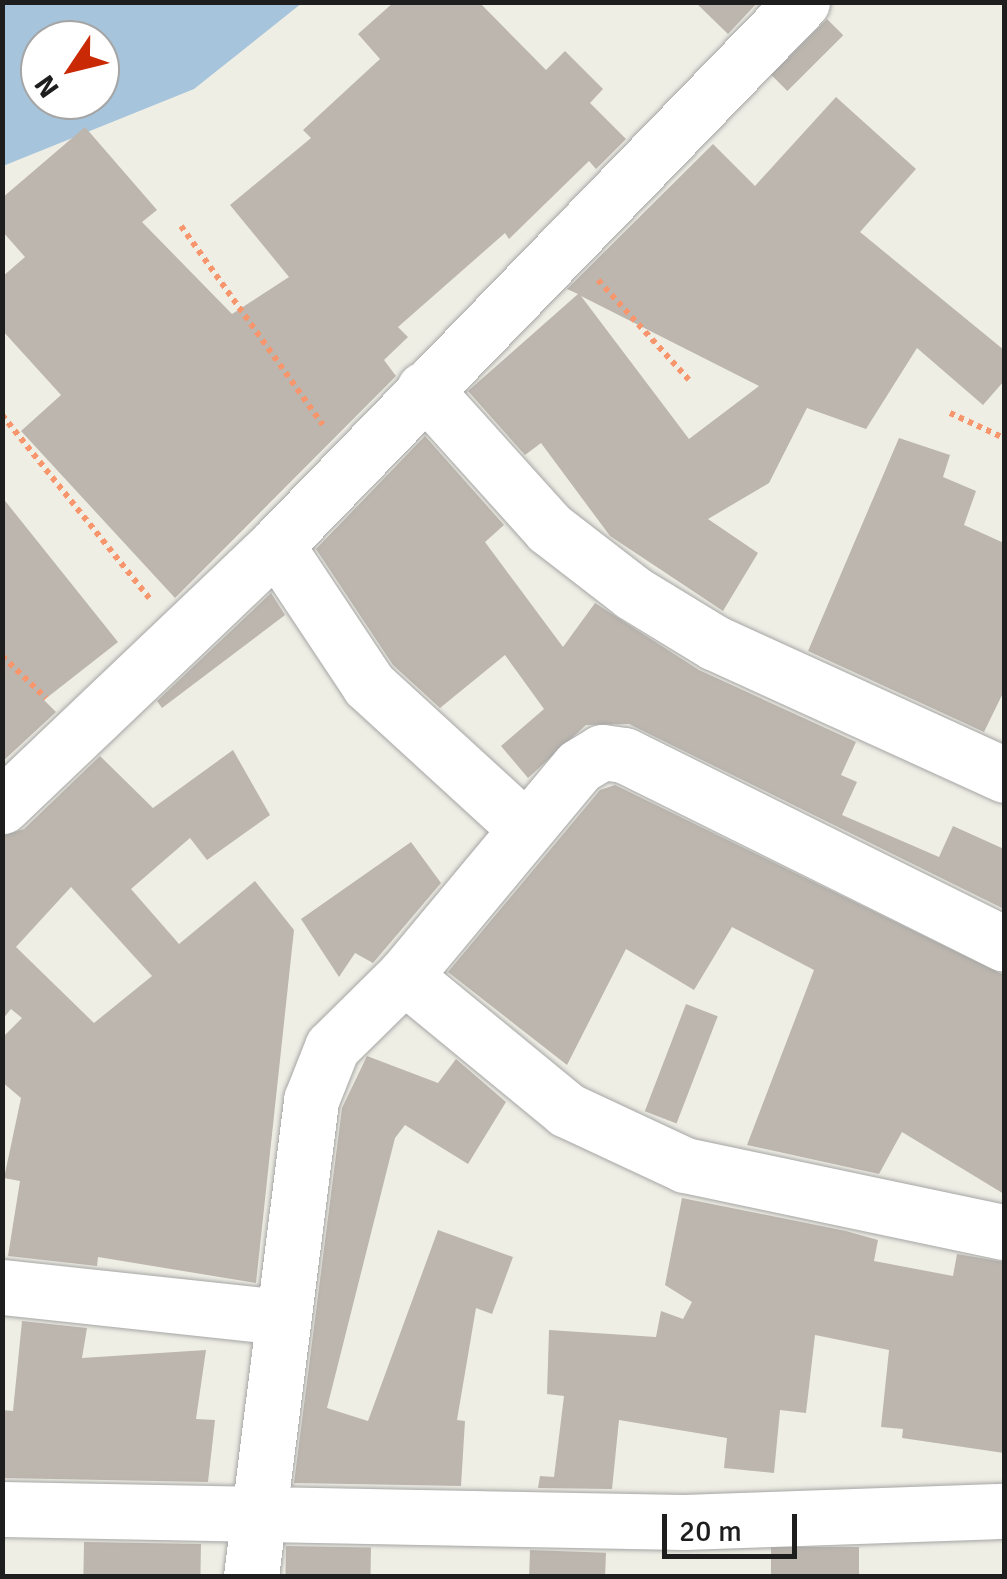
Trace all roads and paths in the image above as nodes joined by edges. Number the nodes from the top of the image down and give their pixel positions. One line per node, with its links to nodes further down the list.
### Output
1 (802, 2): 3 (street)
2 (181, 226): 9 (path)
3 (563, 242): 4 (path); 5 (street)
4 (689, 380)
5 (424, 389): 9 (street); 14 (street)
6 (950, 413): 8 (path)
7 (2, 415): 11 (path)
8 (1004, 438)
9 (350, 463): 10 (street)
10 (276, 545): 11 (street); 16 (street)
11 (178, 634): 13 (street)
12 (2, 656): 13 (path)
13 (79, 730): 15 (street)
14 (1004, 775)
15 (2, 806)
16 (525, 828): 17 (street); 18 (street)
17 (1004, 944)
18 (404, 976): 19 (street); 21 (street)
19 (1004, 1232)
20 (2, 1287): 21 (street)
21 (281, 1317): 24 (street)
22 (2, 1509): 24 (street)
23 (1004, 1511): 24 (street)
24 (255, 1512): 25 (street)
25 (251, 1576)

